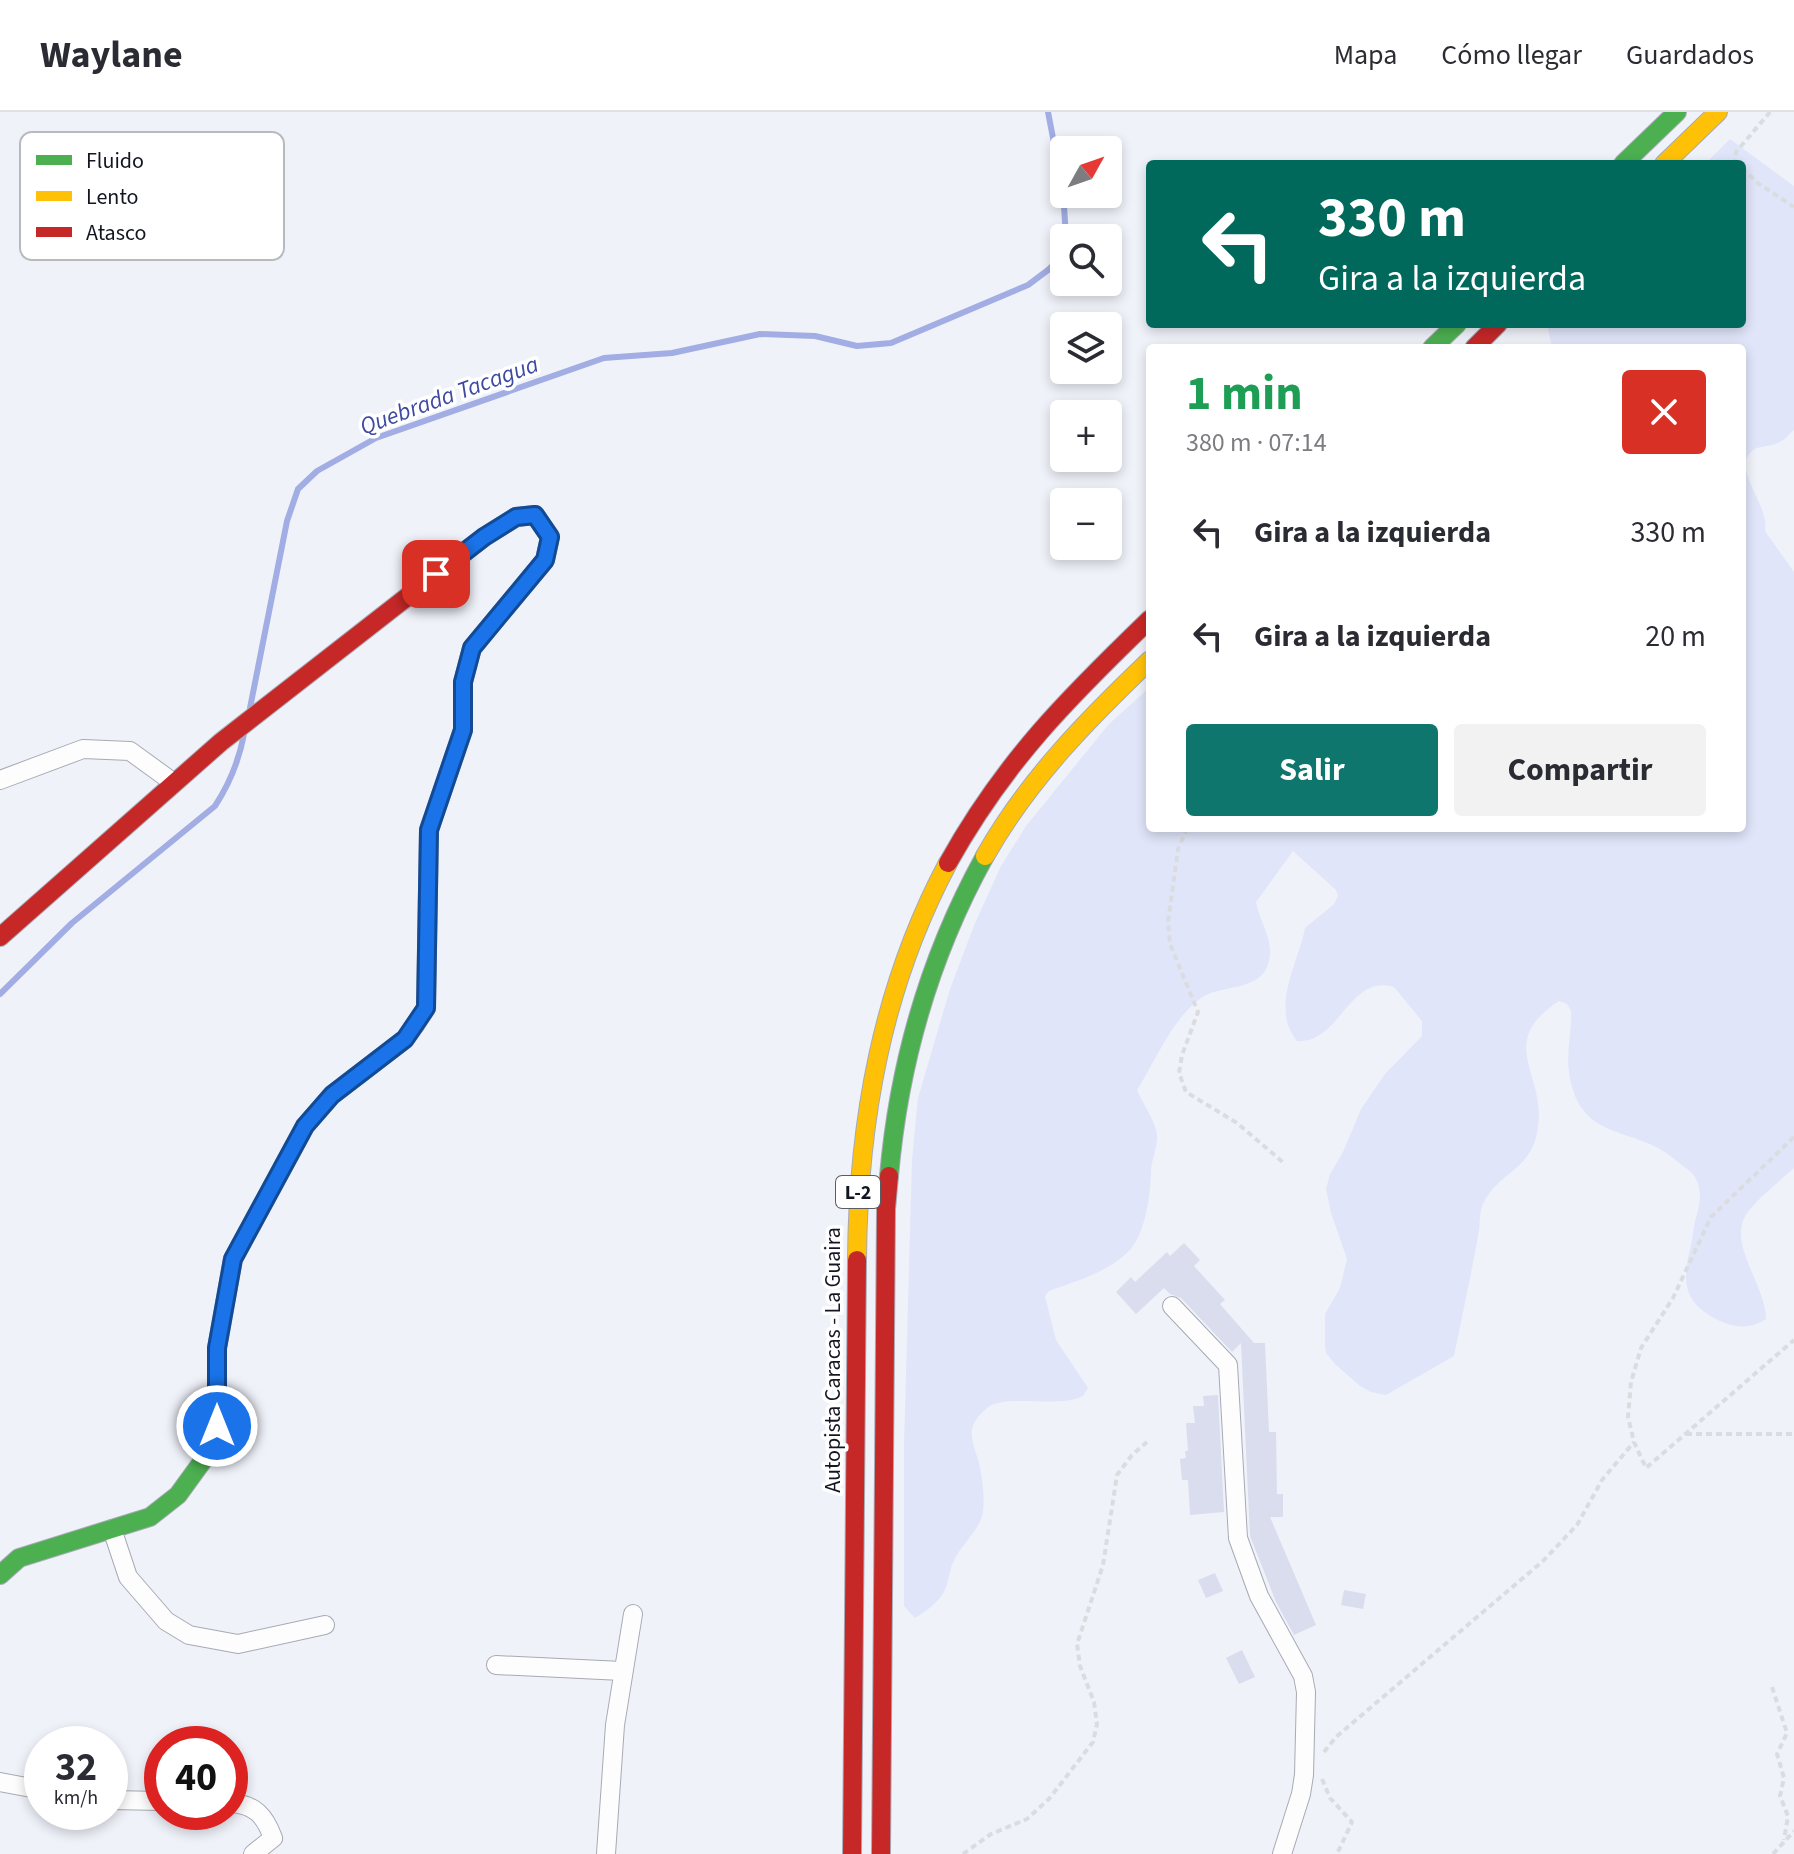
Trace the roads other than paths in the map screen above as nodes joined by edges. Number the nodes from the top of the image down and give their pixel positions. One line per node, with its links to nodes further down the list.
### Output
1 (1677, 112): 3 (main road)
2 (1718, 112): 4 (main road)
3 (1627, 160)
4 (1668, 160)
5 (1453, 328): 7 (main road)
6 (1494, 328): 8 (main road)
7 (1436, 344)
8 (1478, 344)
9 (1146, 623): 26 (main road, Autopista Caracas - La Guaira / L-2)
10 (1146, 664): 27 (main road, L-2)
11 (0, 780): 12 (street)
12 (174, 783): 13 (main road); 15 (main road)
13 (0, 937)
14 (1172, 1306): 28 (street)
15 (112, 1529): 16 (main road); 18 (street)
16 (0, 1575)
17 (633, 1614): 20 (street)
18 (325, 1625)
19 (496, 1665): 20 (street)
20 (622, 1671): 25 (street)
21 (0, 1782): 22 (street)
22 (24, 1787)
23 (248, 1807): 24 (street)
24 (253, 1854)
25 (606, 1854)
26 (852, 1854)
27 (881, 1854)
28 (1282, 1854)

